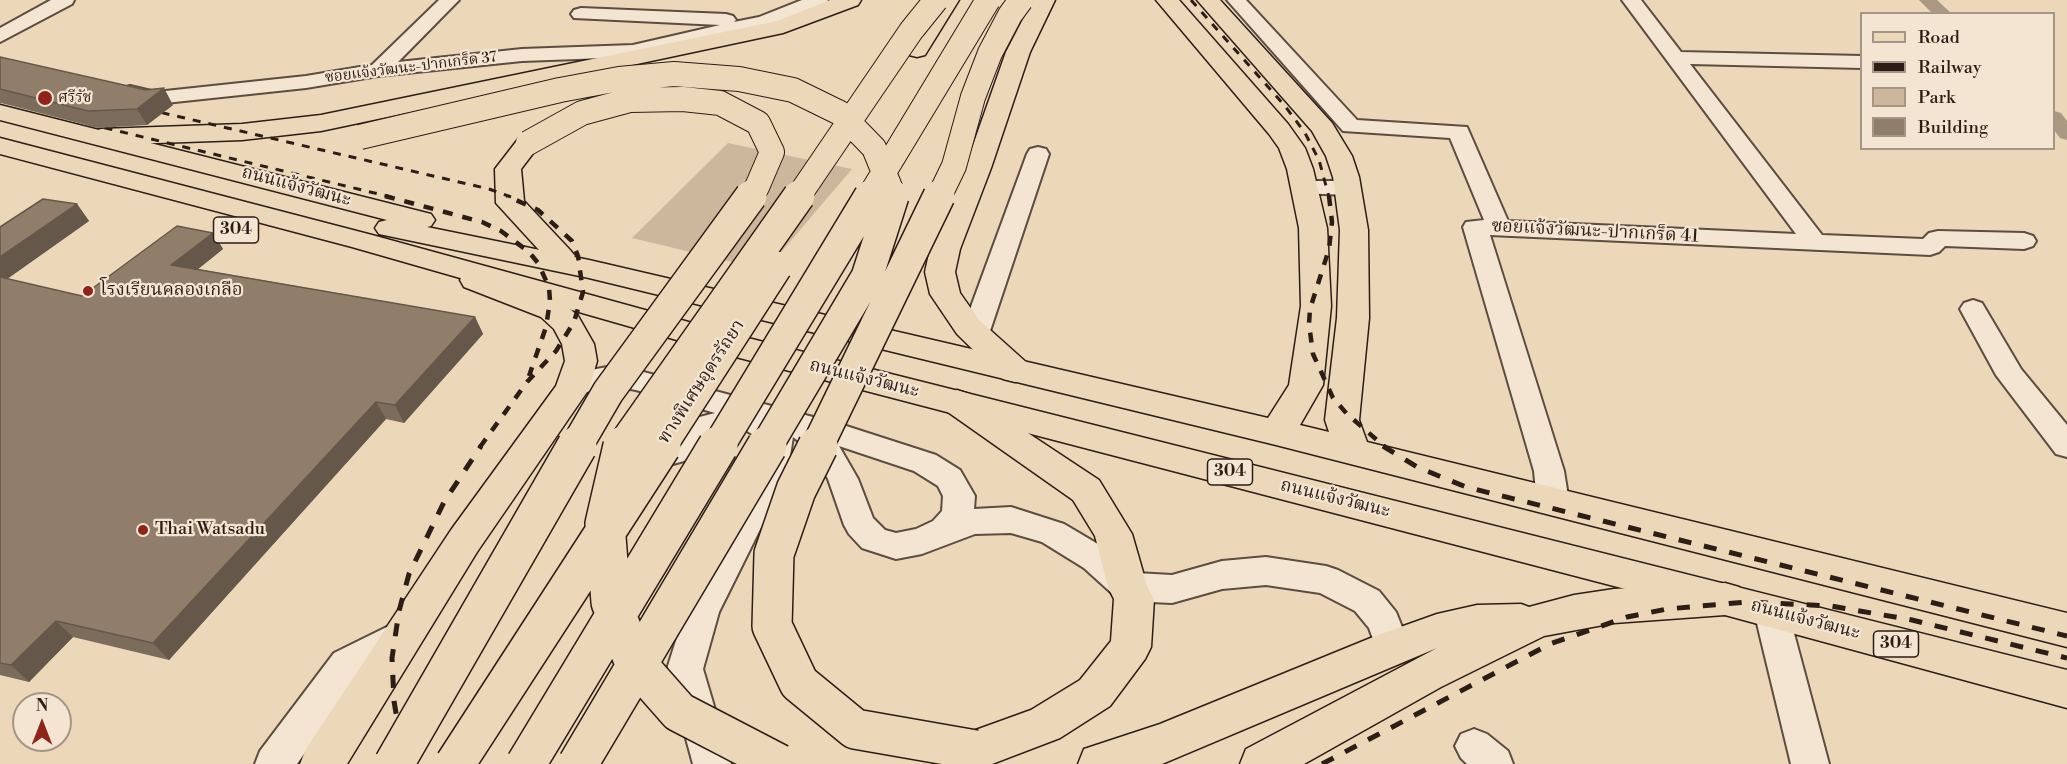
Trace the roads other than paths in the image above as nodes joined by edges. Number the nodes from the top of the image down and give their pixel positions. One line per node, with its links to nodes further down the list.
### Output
1 (65, 0): 16 (street)
2 (450, 0): 19 (street)
3 (596, 0): 15 (street)
4 (819, 0): 15 (street, ซอยแจ้งวัฒนะ-ปากเกร็ด 37)
5 (850, 0): 24 (main road)
6 (936, 0): 66 (main road, bridge)
7 (948, 0): 61 (main road, ทางพิเศษอุดรรัถยา, bridge)
8 (988, 0): 63 (main road, bridge)
9 (1021, 0): 50 (main road, bridge)
10 (1044, 0): 38 (main road)
11 (1167, 0): 28 (main road)
12 (1208, 0): 29 (main road)
13 (1236, 0): 30 (street)
14 (1631, 0): 17 (street)
15 (765, 21): 19 (street, ซอยแจ้งวัฒนะ-ปากเกร็ด 37)
16 (0, 36)
17 (1675, 58): 18 (street); 32 (street)
18 (1860, 62)
19 (378, 70): 20 (street, ซอยแจ้งวัฒนะ-ปากเกร็ด 37)
20 (111, 88)
21 (0, 112): 24 (main road, ถนนแจ้งวัฒนะ)
22 (0, 130): 24 (main road, ถนนแจ้งวัฒนะ)
23 (0, 146): 24 (main road, ถนนแจ้งวัฒนะ)
24 (91, 152): 25 (main road, ถนนแจ้งวัฒนะ); 34 (main road, ถนนแจ้งวัฒนะ); 36 (main road, ถนนแจ้งวัฒนะ)
25 (161, 153): 33 (main road, ถนนแจ้งวัฒนะ); 64 (main road, bridge)
26 (1038, 154): 38 (street)
27 (0, 166): 35 (main road, ถนนแจ้งวัฒนะ / 304)
28 (1305, 188): 29 (street); 45 (main road)
29 (1348, 188): 47 (main road)
30 (1499, 228): 32 (street, ซอยแจ้งวัฒนะ-ปากเกร็ด 41); 48 (street, ซอยแจ้งวัฒนะ-ปากเกร็ด 41)
31 (2024, 241): 32 (street, ซอยแจ้งวัฒนะ-ปากเกร็ด 41)
32 (1815, 242)
33 (560, 256): 34 (main road, ถนนแจ้งวัฒนะ); 60 (main road, bridge)
34 (589, 269): 40 (main road, ถนนแจ้งวัฒนะ)
35 (475, 280): 36 (main road, ถนนแจ้งวัฒนะ / 304); 41 (main road)
36 (533, 290): 39 (main road, ถนนแจ้งวัฒนะ / 304)
37 (1973, 309): 46 (street)
38 (975, 334): 40 (main road)
39 (736, 346): 42 (main road, ถนนแจ้งวัฒนะ / 304); 43 (street)
40 (1015, 371): 45 (main road, ถนนแจ้งวัฒนะ)
41 (572, 388): 43 (street); 55 (main road)
42 (957, 402): 50 (main road); 51 (main road, ถนนแจ้งวัฒนะ / 304)
43 (706, 412): 44 (street); 62 (street); 65 (street)
44 (795, 423): 49 (street); 49 (street)
45 (1276, 432): 47 (main road, ถนนแจ้งวัฒนะ)
46 (2067, 446)
47 (1353, 452): 48 (main road, ถนนแจ้งวัฒนะ)
48 (1553, 502): 54 (main road, ถนนแจ้งวัฒนะ)
49 (944, 530): 50 (street)
50 (1128, 586): 56 (street)
51 (1725, 599): 52 (main road, ถนนแจ้งวัฒนะ / 304); 53 (main road)
52 (1771, 611): 57 (main road, ถนนแจ้งวัฒนะ / 304); 69 (street)
53 (1538, 621): 56 (main road); 68 (main road)
54 (2067, 630)
55 (403, 634): 58 (street); 59 (main road)
56 (1392, 646): 67 (main road)
57 (2067, 689)
58 (274, 764)
59 (322, 764)
60 (394, 764)
61 (455, 764)
62 (474, 764)
63 (526, 764)
64 (578, 764)
65 (712, 764)
66 (779, 764)
67 (1100, 764)
68 (1262, 764)
69 (1810, 764)

